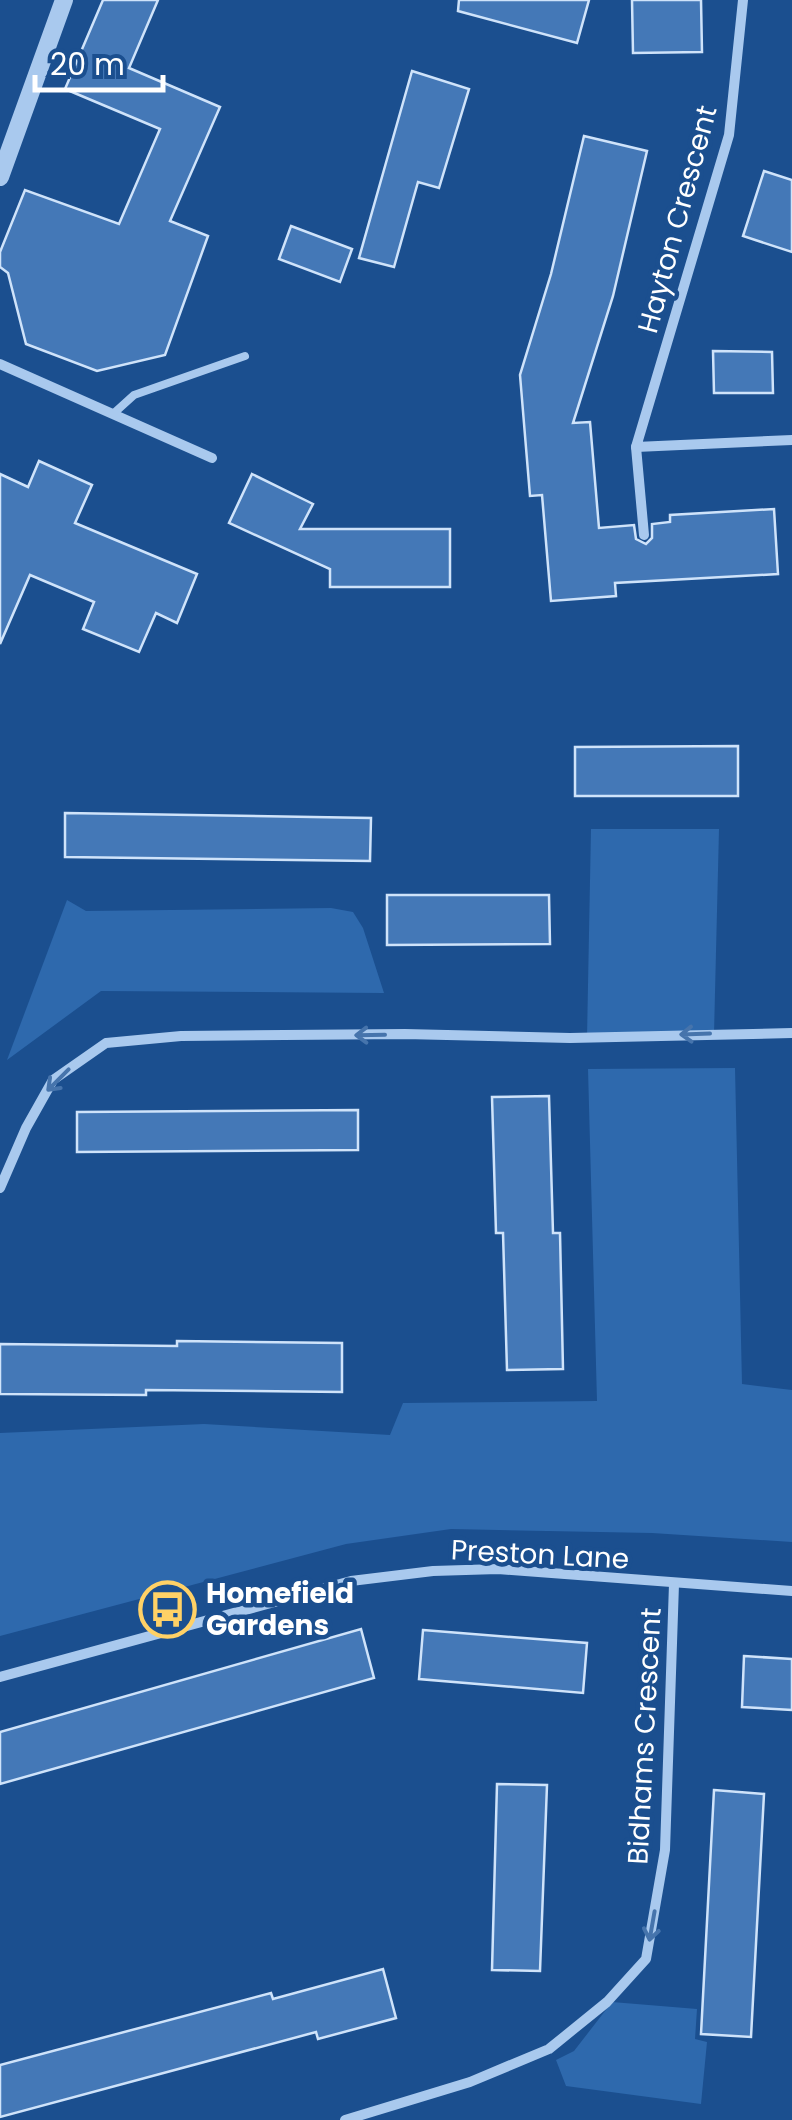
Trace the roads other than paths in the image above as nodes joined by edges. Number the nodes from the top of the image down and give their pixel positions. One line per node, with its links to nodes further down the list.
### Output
1 (64, 0): 3 (street)
2 (743, 0): 8 (street, Hayton Crescent)
3 (0, 177)
4 (245, 356): 6 (lane)
5 (0, 364): 6 (street)
6 (113, 414): 9 (street)
7 (792, 440): 8 (street)
8 (636, 446): 10 (street, Hayton Crescent)
9 (212, 458)
10 (644, 535)
11 (792, 1033): 12 (street, one-way to 12)
12 (0, 1188)
13 (674, 1584): 14 (street, Preston Lane); 15 (street, Preston Lane); 16 (street, Bidhams Crescent, one-way to 16)
14 (792, 1591)
15 (0, 1678)
16 (345, 2120)

